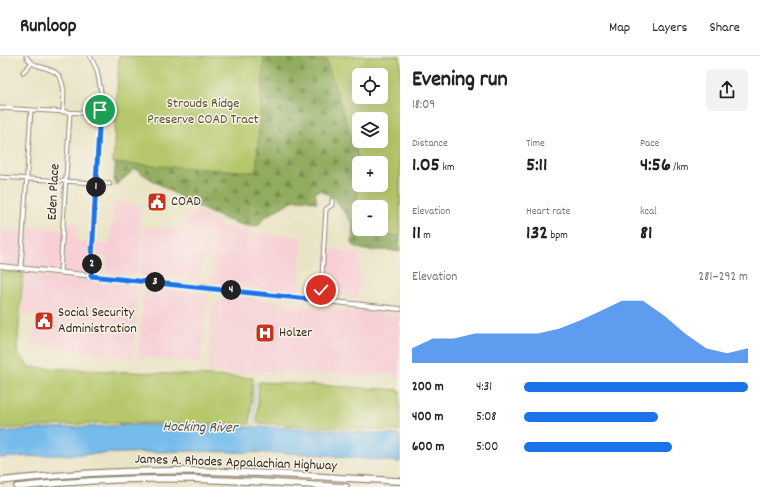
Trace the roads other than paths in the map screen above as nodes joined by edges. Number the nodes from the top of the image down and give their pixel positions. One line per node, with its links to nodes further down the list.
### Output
1 (26, 56): 3 (street)
2 (90, 56): 9 (street)
3 (31, 64): 4 (street); 7 (street)
4 (23, 72)
5 (0, 108): 6 (street)
6 (30, 110): 7 (street); 11 (street)
7 (62, 111): 8 (street)
8 (70, 112): 9 (street); 12 (street, Eden Place)
9 (99, 114): 13 (street)
10 (0, 177): 11 (street)
11 (27, 179): 12 (street); 17 (street)
12 (66, 181): 13 (street); 18 (street, Eden Place)
13 (96, 183): 14 (street); 19 (street)
14 (110, 184)
15 (332, 200): 20 (street)
16 (0, 266): 17 (main road)
17 (21, 268): 18 (main road)
18 (60, 273): 19 (main road)
19 (91, 276): 20 (main road)
20 (318, 300): 21 (main road)
21 (400, 309)
22 (0, 481): 23 (highway, James A. Rhodes Appalachian Highway)
23 (400, 482)
24 (17, 487): 25 (highway, James A. Rhodes Appalachian Highway)
25 (346, 487)

